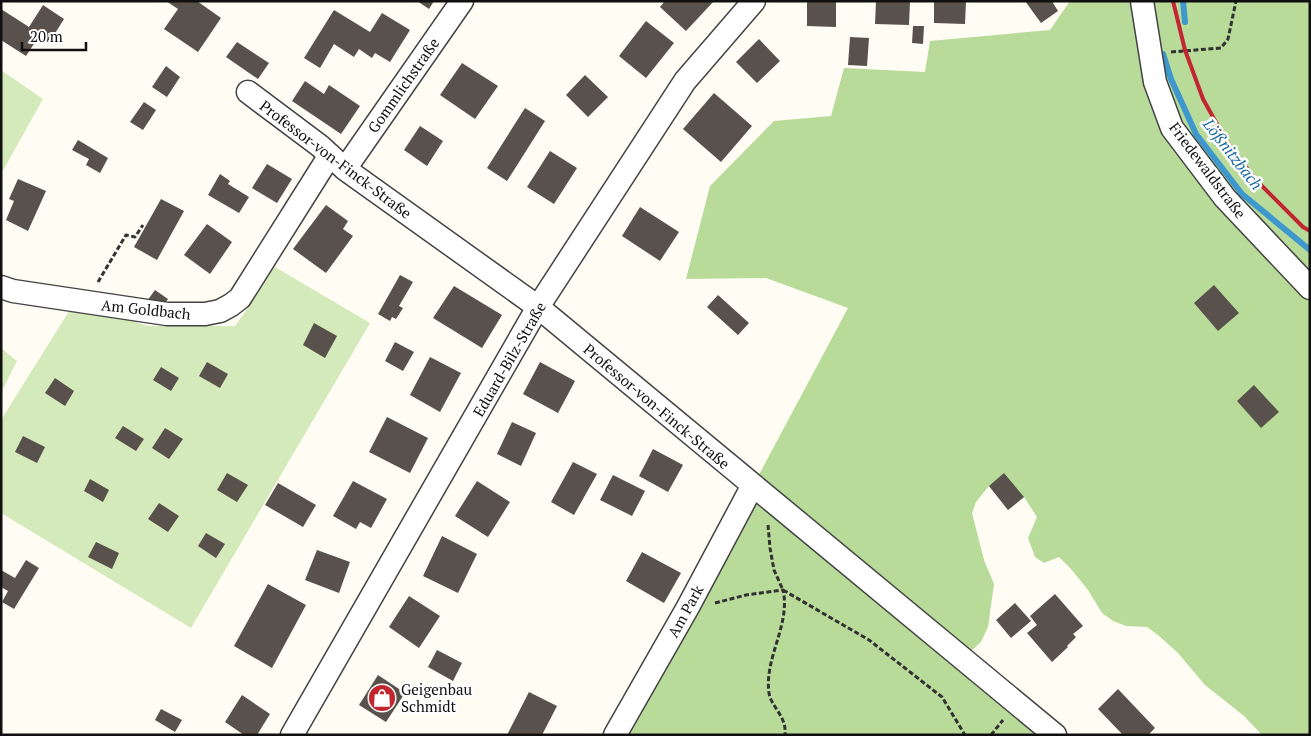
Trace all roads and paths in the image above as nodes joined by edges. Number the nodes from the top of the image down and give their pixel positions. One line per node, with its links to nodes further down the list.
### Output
1 (462, 1): 7 (street, Gommlichstraße)
2 (754, 1): 12 (street, Eduard-Bilz-Straße)
3 (1142, 1): 5 (street, Friedewaldstraße)
4 (1236, 1): 5 (path)
5 (1149, 44): 10 (street, Friedewaldstraße)
6 (248, 92): 7 (street, Professor-von-Finck-Straße)
7 (337, 162): 11 (street, Am Goldbach); 12 (street, Professor-von-Finck-Straße)
8 (143, 225): 11 (path)
9 (1, 287): 11 (street, Am Goldbach)
10 (1310, 288)
11 (86, 302)
12 (538, 307): 13 (street, Professor-von-Finck-Straße); 17 (street, Eduard-Bilz-Straße)
13 (753, 485): 14 (street, Professor-von-Finck-Straße); 16 (street, Am Park)
14 (777, 505): 15 (path); 21 (street, Professor-von-Finck-Straße)
15 (783, 590): 16 (path); 19 (path); 20 (path)
16 (688, 607): 18 (street, Am Park)
17 (292, 735)
18 (615, 735)
19 (785, 735)
20 (965, 735)
21 (1055, 735)

